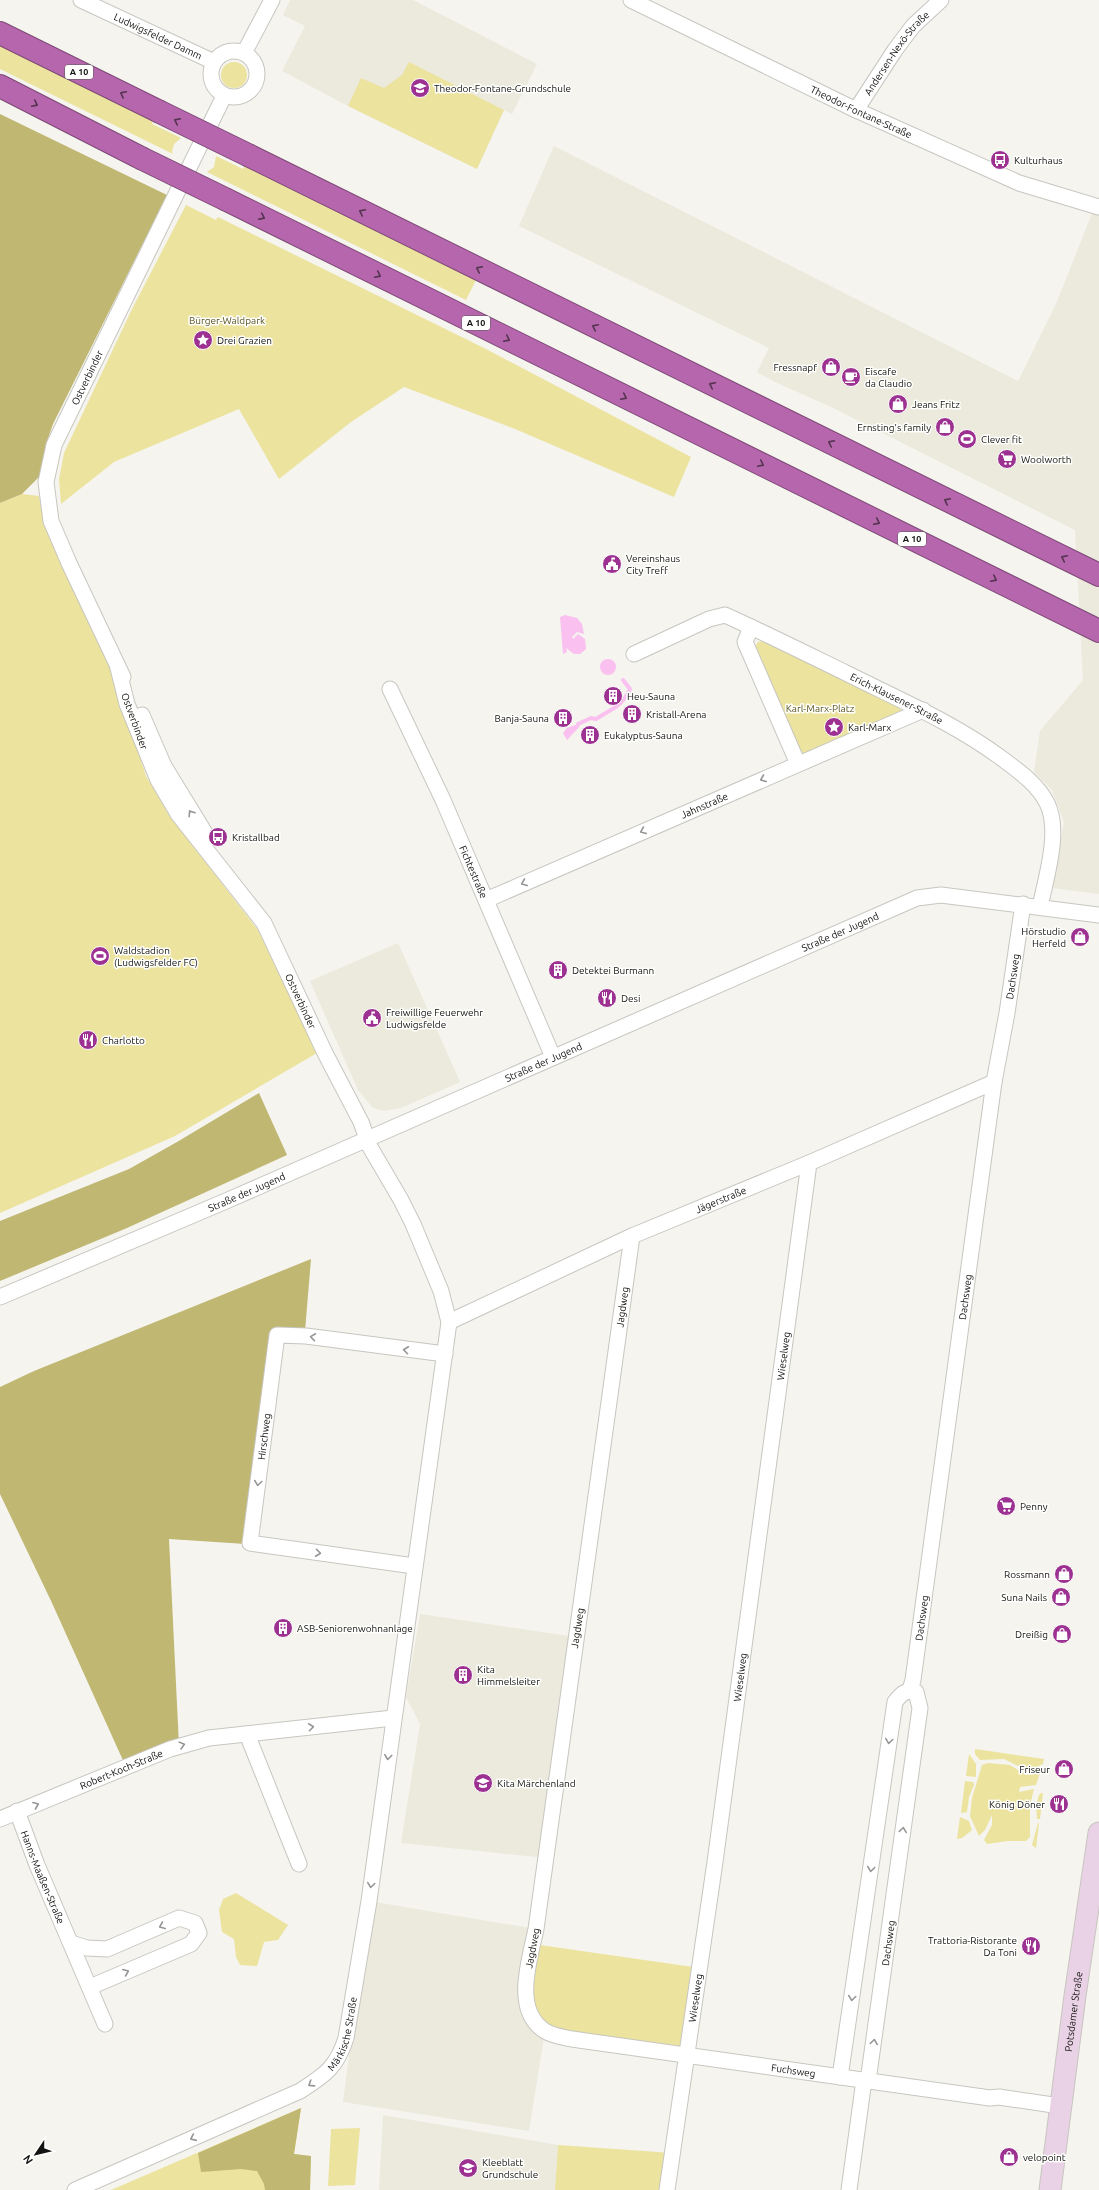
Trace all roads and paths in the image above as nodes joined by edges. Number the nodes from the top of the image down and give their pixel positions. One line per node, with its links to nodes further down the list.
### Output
1 (81, 0): 8 (street, Ludwigsfelder Damm)
2 (272, 0): 7 (street)
3 (630, 0): 5 (street, Theodor-Fontane-Straße)
4 (941, 0): 11 (street, Andersen-Nexö-Straße)
5 (657, 6): 11 (street, Theodor-Fontane-Straße)
6 (0, 32): 13 (highway, A 10, one-way to 6, bridge)
7 (244, 53): 8 (street); 10 (street)
8 (214, 62): 10 (street)
9 (0, 86): 15 (highway, A 10, one-way to 15, bridge)
10 (224, 96): 26 (street, Ostverbinder)
11 (856, 110): 12 (street, Theodor-Fontane-Straße)
12 (1099, 207)
13 (1099, 575)
14 (751, 627): 16 (street, Erich-Klausener-Straße); 18 (street, Erich-Klausener-Straße); 19 (street)
15 (1099, 631)
16 (634, 654)
17 (390, 689): 20 (street, Fichtestraße)
18 (923, 710): 19 (street, Jahnstraße); 22 (street, Erich-Klausener-Straße)
19 (798, 764): 20 (street, Jahnstraße, one-way to 20)
20 (486, 900): 24 (street, Fichtestraße)
21 (1023, 904): 22 (street, Straße der Jugend); 24 (street, Straße der Jugend); 25 (street, Dachsweg)
22 (1040, 907): 23 (street, Straße der Jugend)
23 (1099, 915)
24 (553, 1057): 26 (street, Straße der Jugend)
25 (994, 1082): 27 (street, Jägerstraße); 33 (street, Dachsweg)
26 (366, 1138): 29 (street, Straße der Jugend); 30 (street)
27 (809, 1163): 28 (street, Jägerstraße); 44 (street, Wieselweg)
28 (632, 1236): 30 (street, Jägerstraße); 42 (street, Jagdweg)
29 (0, 1298)
30 (448, 1322): 31 (street)
31 (445, 1354): 32 (street); 32 (street, Hirschweg, one-way to 32)
32 (414, 1566): 34 (street)
33 (910, 1690): 45 (street, one-way to 45); 46 (street, Dachsweg, one-way to 33)
34 (393, 1718): 35 (street, Robert-Koch-Straße, one-way to 34); 48 (street, Märkische Straße, one-way to 48)
35 (247, 1734): 36 (street, Robert-Koch-Straße, one-way to 35); 39 (street)
36 (17, 1811): 37 (street, Robert-Koch-Straße); 40 (street, Hanns-Maaßen-Straße)
37 (0, 1819)
38 (1099, 1833): 47 (main road, Potsdamer Straße)
39 (300, 1864)
40 (71, 1943): 41 (street, Hanns-Maaßen-Straße); 41 (street, one-way to 40)
41 (90, 1987): 43 (street, Hanns-Maaßen-Straße)
42 (532, 2018): 44 (street, Fuchsweg)
43 (105, 2024)
44 (687, 2056): 45 (street, Fuchsweg); 49 (street, Wieselweg)
45 (840, 2077): 46 (street, Fuchsweg)
46 (866, 2080): 47 (street, Fuchsweg); 50 (street, Dachsweg)
47 (1060, 2106): 51 (main road, Potsdamer Straße)
48 (75, 2190)
49 (667, 2190)
50 (849, 2190)
51 (1050, 2190)

